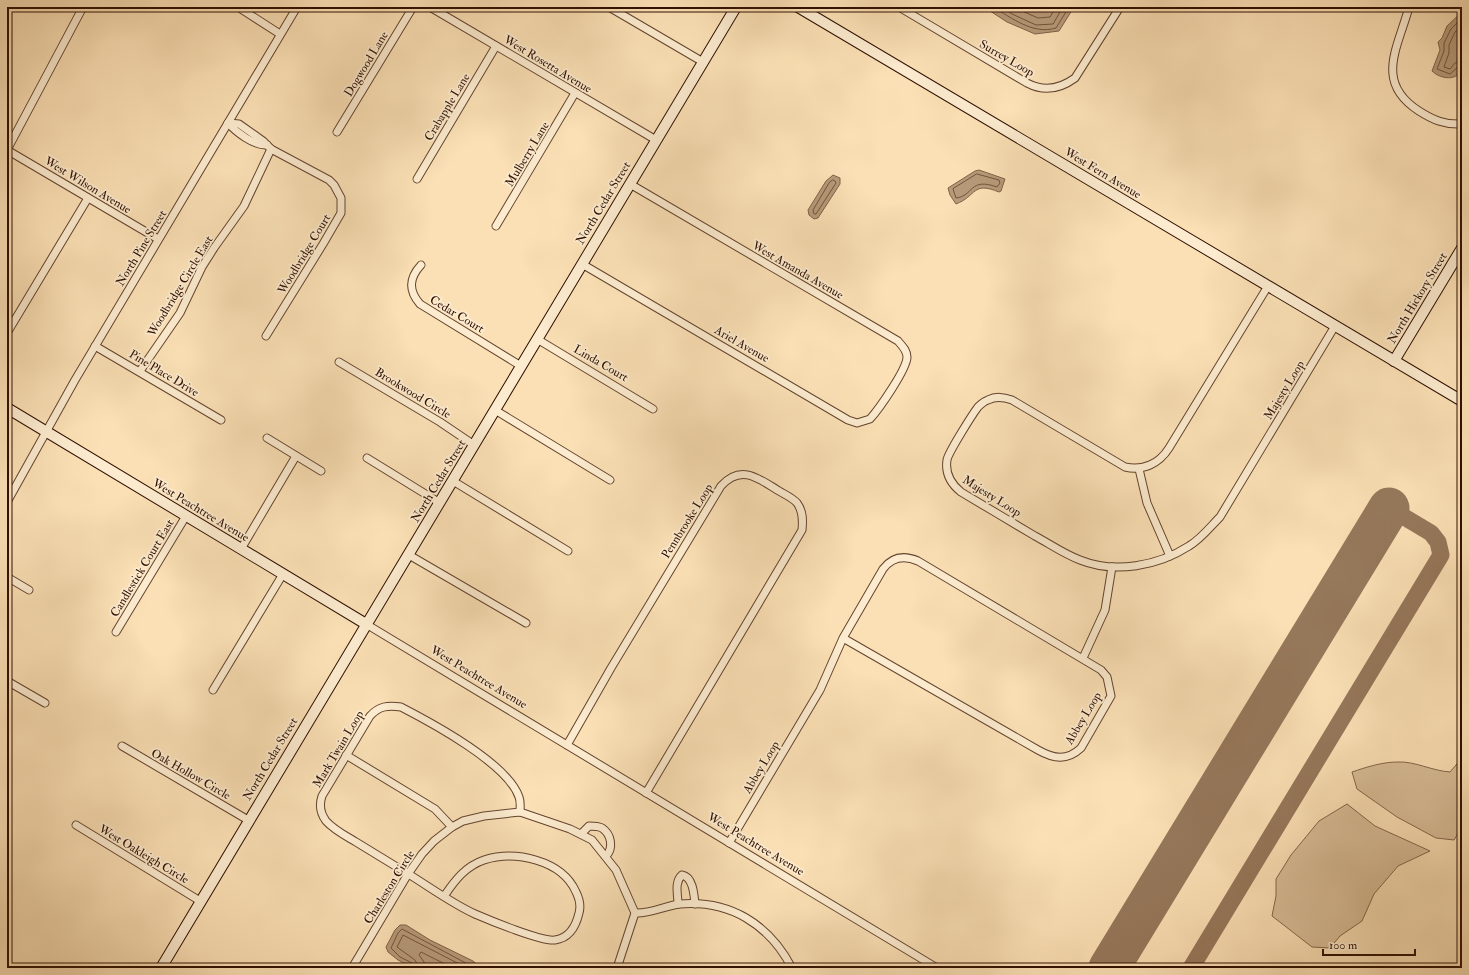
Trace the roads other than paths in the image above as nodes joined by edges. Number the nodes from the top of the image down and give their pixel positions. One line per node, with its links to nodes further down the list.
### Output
1 (83, 7): 21 (street)
2 (238, 7): 12 (street)
3 (297, 7): 12 (street, North Pine Street)
4 (413, 7): 18 (street, Dogwood Lane)
5 (430, 7): 13 (street, West Rosetta Avenue)
6 (609, 7): 14 (street)
7 (736, 7): 14 (street, North Cedar Street)
8 (798, 7): 30 (street, West Fern Avenue)
9 (899, 7): 10 (street, Surrey Loop)
10 (1120, 7)
11 (1409, 7): 17 (street)
12 (280, 34): 16 (street, North Pine Street)
13 (496, 46): 15 (street, West Rosetta Avenue); 22 (street, Crabapple Lane)
14 (703, 62): 19 (street, North Cedar Street)
15 (575, 93): 19 (street, West Rosetta Avenue); 25 (street, Mulberry Lane)
16 (228, 123): 20 (street, Woodbridge Court); 26 (street, North Pine Street)
17 (1462, 124)
18 (337, 132)
19 (656, 140): 23 (street, North Cedar Street)
20 (269, 147): 33 (street, Woodbridge Court); 39 (street, Woodbridge Circle East)
21 (7, 150): 24 (street, West Wilson Avenue)
22 (417, 179)
23 (630, 184): 28 (street, North Cedar Street); 40 (street, West Amanda Avenue)
24 (88, 198): 26 (street, West Wilson Avenue); 32 (street)
25 (496, 226)
26 (158, 239): 35 (street, North Pine Street)
27 (1462, 248): 36 (street, North Hickory Street)
28 (582, 264): 34 (street, North Cedar Street); 40 (street, Ariel Avenue)
29 (421, 265): 38 (street, Cedar Court)
30 (1268, 286): 31 (street, West Fern Avenue); 51 (street)
31 (1335, 326): 36 (street, West Fern Avenue); 61 (street, Majesty Loop)
32 (7, 333)
33 (266, 336)
34 (537, 339): 38 (street, North Cedar Street); 43 (street, Linda Court)
35 (95, 346): 39 (street, Pine Place Drive); 46 (street, North Pine Street)
36 (1394, 361): 41 (street, West Fern Avenue)
37 (339, 362): 48 (street, Brookwood Circle)
38 (521, 366): 44 (street, North Cedar Street)
39 (140, 371): 45 (street, Pine Place Drive)
40 (884, 399)
41 (1462, 401)
42 (7, 408): 46 (street, West Peachtree Avenue)
43 (653, 409)
44 (495, 410): 48 (street, North Cedar Street); 53 (street)
45 (221, 420)
46 (45, 431): 55 (street, North Pine Street); 57 (street, West Peachtree Avenue)
47 (267, 438): 49 (street)
48 (474, 445): 54 (street, North Cedar Street)
49 (296, 456): 52 (street); 58 (street)
50 (368, 458): 56 (street)
51 (1140, 468): 61 (street); 62 (street, Majesty Loop)
52 (321, 471)
53 (610, 480)
54 (453, 481): 56 (street, North Cedar Street); 59 (street)
55 (7, 502)
56 (440, 503): 60 (street, North Cedar Street)
57 (186, 516): 58 (street, West Peachtree Avenue); 68 (street, Candlestick Court East)
58 (241, 549): 63 (street, West Peachtree Avenue)
59 (568, 551)
60 (409, 555): 66 (street); 67 (street, North Cedar Street)
61 (1170, 556): 62 (street, Majesty Loop)
62 (1112, 567): 70 (street)
63 (283, 574): 67 (street, West Peachtree Avenue); 72 (street)
64 (7, 577): 65 (street)
65 (29, 590)
66 (526, 623)
67 (366, 624): 74 (street, West Peachtree Avenue); 79 (street, North Cedar Street)
68 (116, 632)
69 (843, 638): 70 (street, Abbey Loop); 70 (street, Abbey Loop); 83 (street, Abbey Loop)
70 (1082, 658)
71 (7, 680): 73 (street)
72 (213, 690)
73 (45, 704)
74 (567, 745): 77 (street, West Peachtree Avenue); 77 (street, Pennbrooke Loop)
75 (122, 746): 79 (street, Oak Hollow Circle)
76 (346, 756): 78 (street, Mark Twain Loop); 81 (street); 85 (street, Mark Twain Loop)
77 (646, 793): 83 (street, West Peachtree Avenue)
78 (520, 812): 81 (street, Charleston Circle); 82 (street, Charleston Circle)
79 (248, 820): 87 (street, North Cedar Street)
80 (76, 825): 87 (street, West Oakleigh Circle)
81 (452, 827): 85 (street, Charleston Circle)
82 (580, 834): 84 (street, Charleston Circle); 84 (street)
83 (729, 843): 95 (street, West Peachtree Avenue)
84 (606, 856): 90 (street, Charleston Circle)
85 (408, 874): 86 (street, Mark Twain Loop); 92 (street, Charleston Circle)
86 (445, 896): 86 (street, Mark Twain Loop)
87 (200, 901): 91 (street, North Cedar Street)
88 (678, 904): 89 (street); 89 (street); 90 (street)
89 (695, 904): 94 (street)
90 (635, 913): 93 (street)
91 (160, 968)
92 (352, 968)
93 (617, 968)
94 (792, 968)
95 (937, 968)

